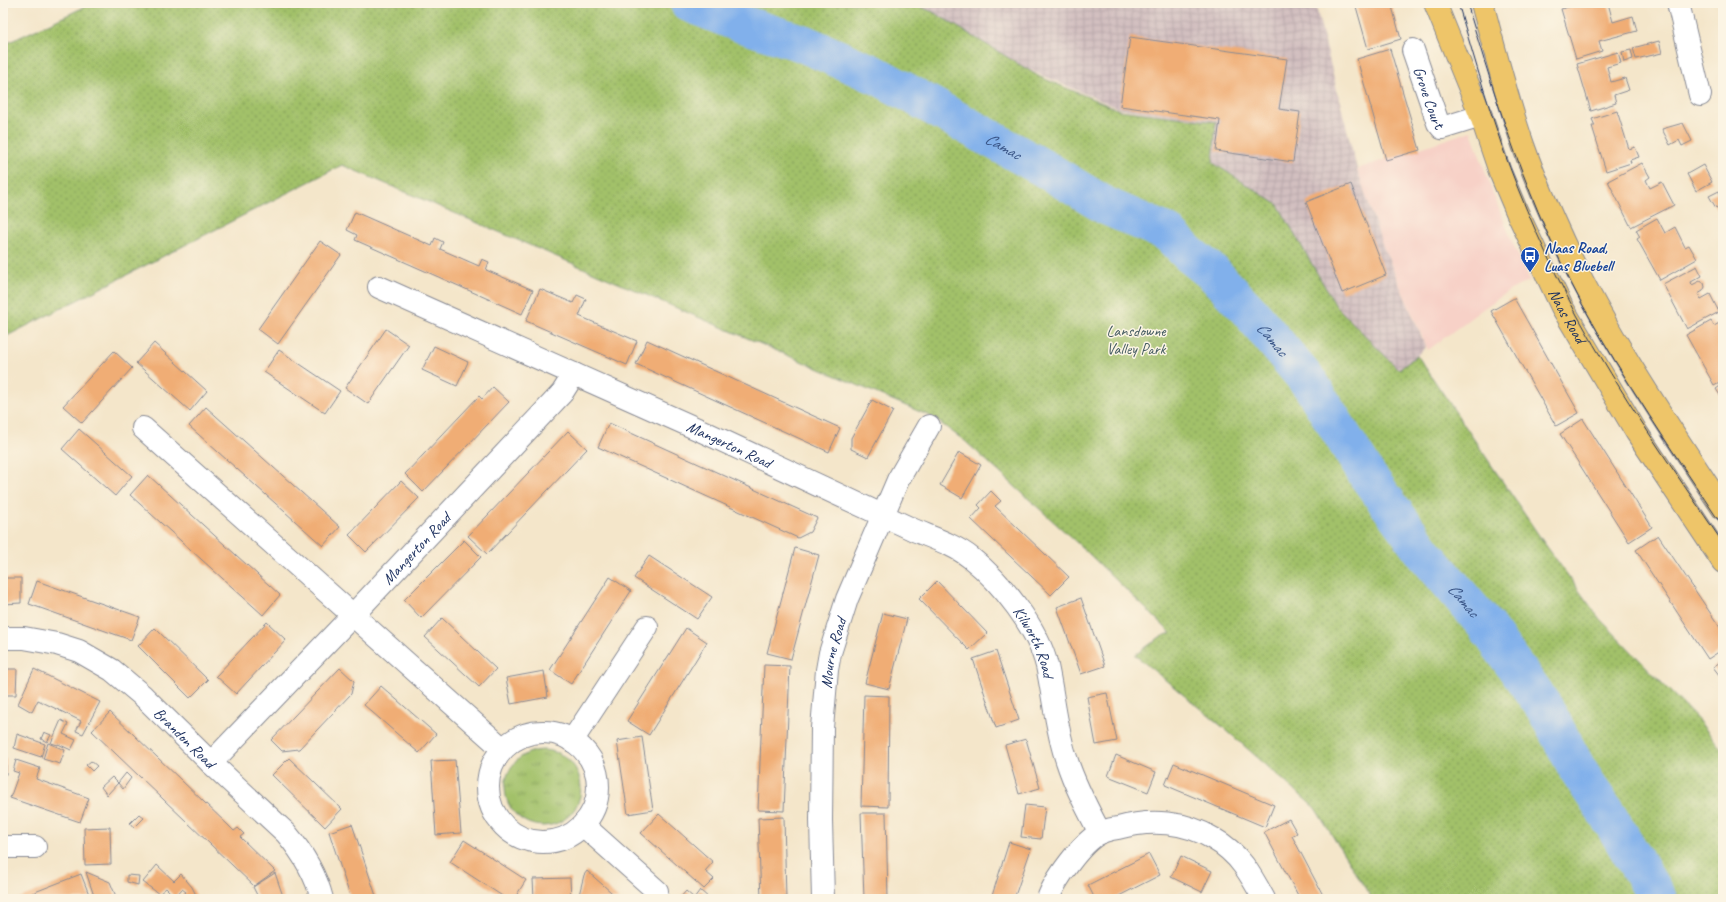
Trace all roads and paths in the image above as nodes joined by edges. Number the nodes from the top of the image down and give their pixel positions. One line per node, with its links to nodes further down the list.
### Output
1 (1435, 3): 6 (main road, Naas Road)
2 (1482, 3): 11 (main road, Naas Road)
3 (1678, 3): 5 (street)
4 (1413, 50): 6 (street, Grove Court)
5 (1700, 95)
6 (1481, 116): 13 (main road, Naas Road)
7 (379, 287): 8 (street, Mangerton Road)
8 (574, 374): 12 (street, Mangerton Road); 14 (street, Mangerton Road)
9 (929, 426): 12 (street, Mourne Road)
10 (143, 428): 14 (street)
11 (1723, 509)
12 (884, 515): 21 (street, Kilworth Road); 26 (street, Mourne Road)
13 (1723, 562)
14 (353, 615): 18 (street); 19 (street, Mangerton Road)
15 (646, 627): 17 (street)
16 (3, 638): 19 (street, Brandon Road)
17 (572, 741): 18 (street); 20 (street)
18 (503, 750): 20 (street)
19 (211, 763): 25 (street, Brandon Road)
20 (583, 825): 24 (street)
21 (1100, 833): 27 (street); 28 (street)
22 (3, 847): 23 (street)
23 (35, 847)
24 (657, 891)
25 (322, 899)
26 (823, 899)
27 (1048, 899)
28 (1264, 899)

